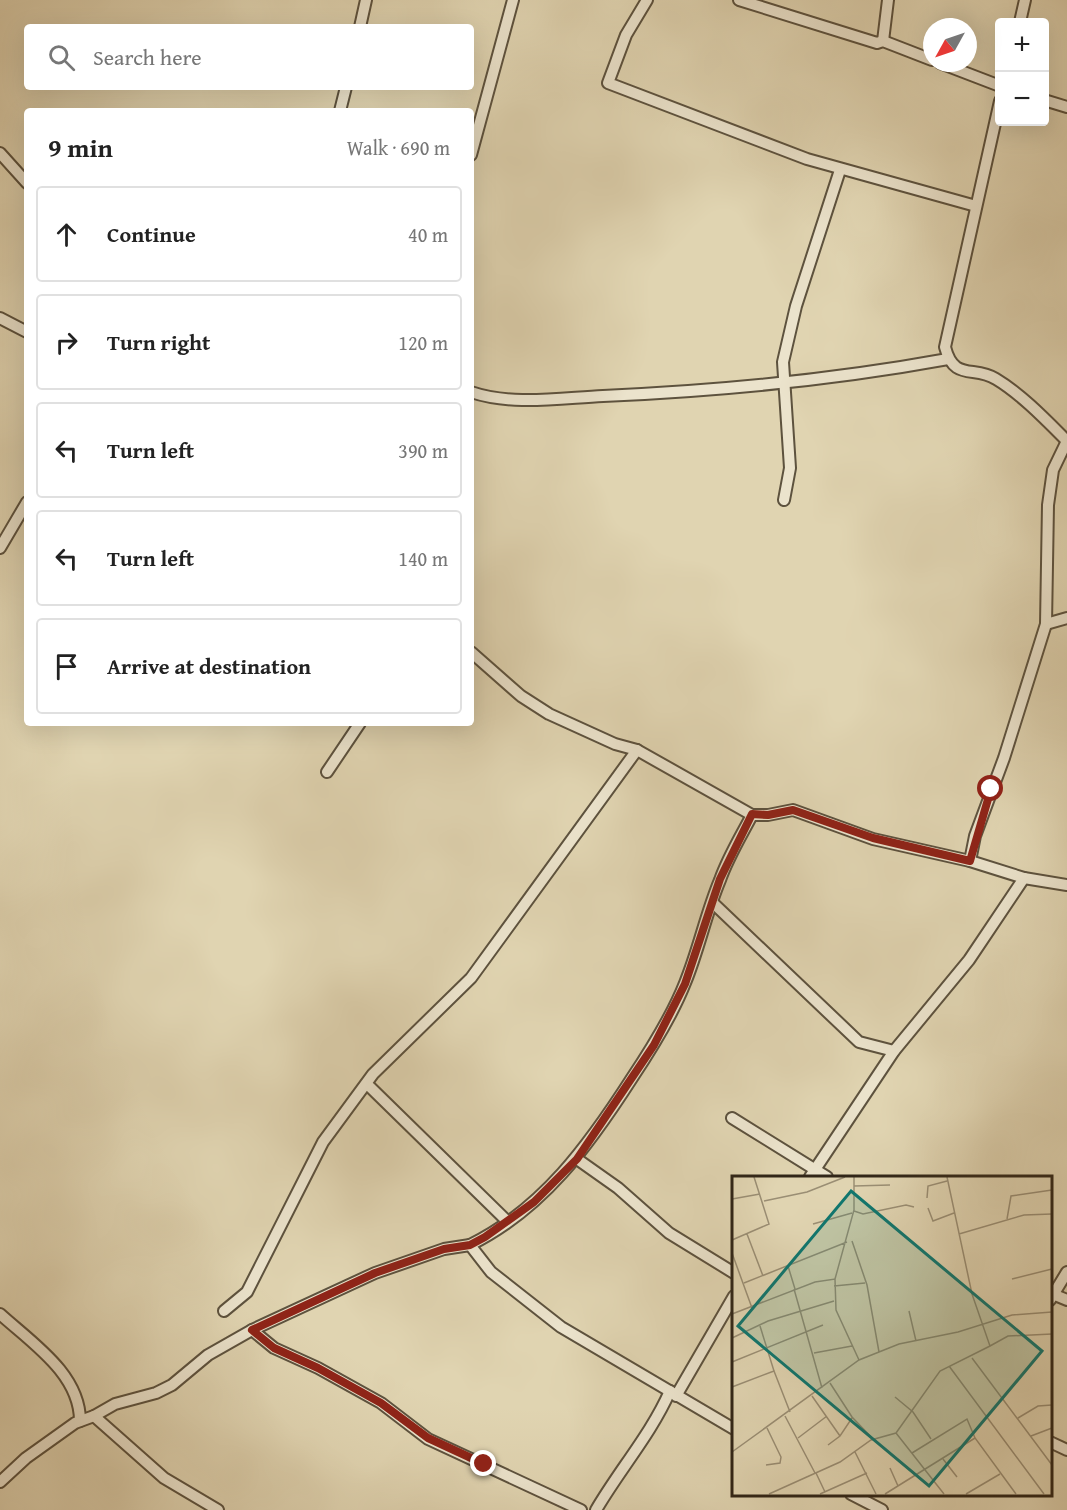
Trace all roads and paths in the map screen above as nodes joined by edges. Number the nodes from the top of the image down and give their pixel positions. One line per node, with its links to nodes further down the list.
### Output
1 (366, 0): 8 (street)
2 (513, 0): 18 (street)
3 (647, 0): 20 (street)
4 (739, 0): 9 (street)
5 (888, 0): 9 (street)
6 (1025, 0): 7 (street)
7 (1021, 18)
8 (361, 24)
9 (883, 41): 10 (street)
10 (923, 57)
11 (963, 72): 12 (street)
12 (995, 84)
13 (345, 90): 16 (street)
14 (1049, 102): 15 (street)
15 (1067, 107)
16 (341, 108)
17 (995, 119): 22 (street)
18 (474, 144)
19 (0, 153): 21 (street)
20 (840, 170): 22 (street); 26 (street)
21 (24, 180)
22 (976, 206): 25 (street)
23 (0, 318): 24 (street)
24 (24, 330)
25 (948, 359): 26 (street); 28 (street)
26 (785, 384): 27 (street); 29 (street)
27 (474, 393)
28 (1067, 441): 33 (street)
29 (784, 500)
30 (24, 507): 31 (street)
31 (0, 548)
32 (1067, 618): 33 (street)
33 (1046, 624): 39 (street)
34 (474, 655): 36 (street)
35 (358, 726): 37 (street)
36 (637, 750): 38 (street); 55 (street)
37 (327, 772)
38 (752, 814): 39 (street); 42 (street)
39 (970, 861): 40 (street)
40 (1024, 879): 41 (street); 43 (street)
41 (1067, 885)
42 (712, 903): 43 (street); 46 (street)
43 (894, 1051): 47 (street)
44 (370, 1087): 48 (street)
45 (732, 1118): 47 (street)
46 (577, 1159): 48 (street); 50 (street)
47 (812, 1174)
48 (507, 1221): 49 (street)
49 (470, 1245): 57 (street); 58 (street)
50 (732, 1272)
51 (1067, 1272): 52 (street)
52 (1052, 1295): 54 (street)
53 (732, 1299): 58 (street)
54 (1067, 1300)
55 (224, 1311)
56 (0, 1314): 60 (street)
57 (252, 1330): 59 (street); 67 (street)
58 (673, 1394): 61 (street); 68 (street)
59 (94, 1416): 60 (street); 66 (street)
60 (80, 1421): 64 (street)
61 (732, 1428)
62 (1052, 1443): 63 (street)
63 (1067, 1450)
64 (0, 1482)
65 (853, 1495): 69 (street)
66 (218, 1510)
67 (581, 1510)
68 (596, 1510)
69 (882, 1510)

